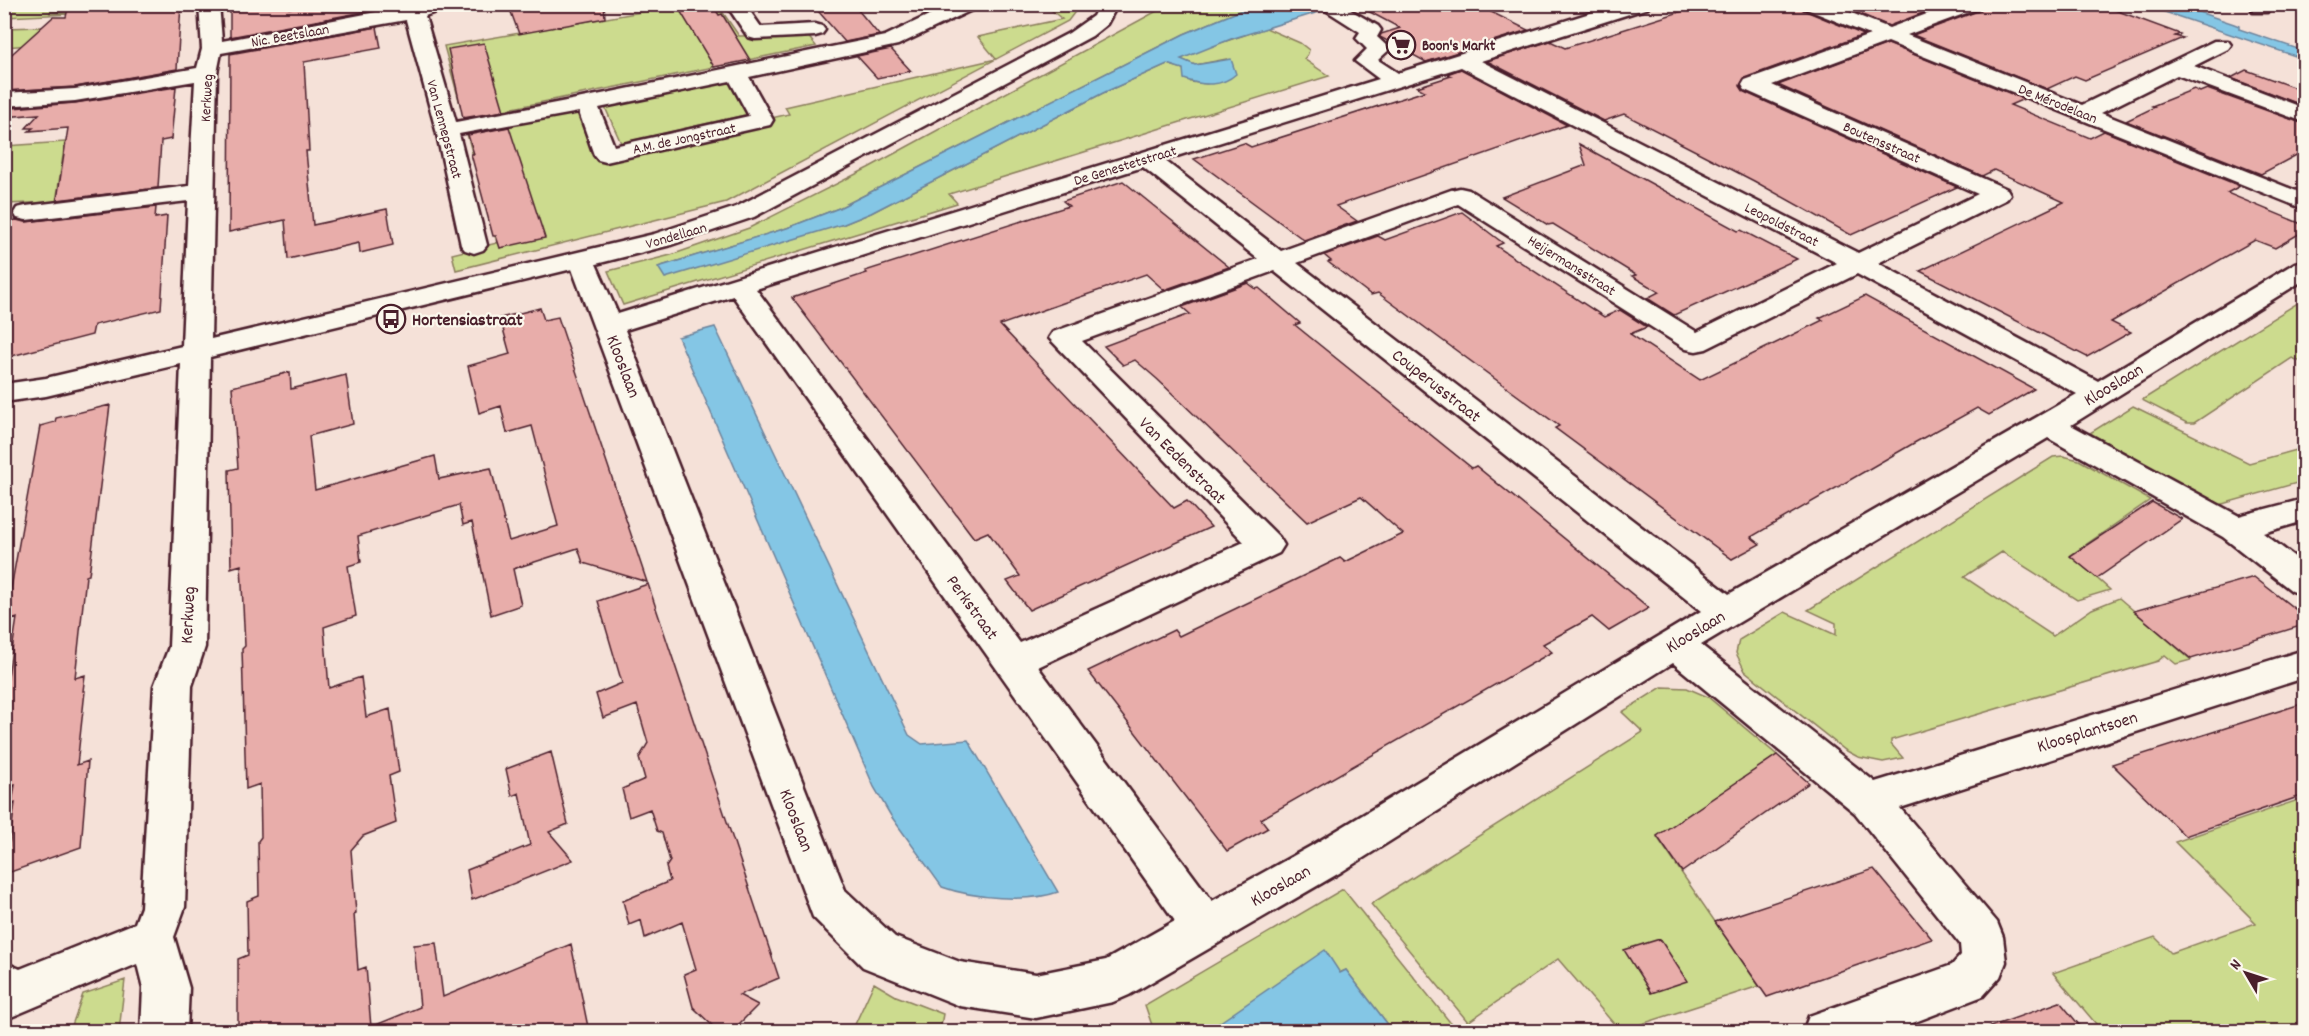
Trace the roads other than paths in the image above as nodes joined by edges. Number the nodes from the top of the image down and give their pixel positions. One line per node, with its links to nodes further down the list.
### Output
1 (209, 4): 15 (street, Kerkweg)
2 (439, 4): 11 (street, Nic. Beetslaan)
3 (735, 4): 12 (street)
4 (969, 4): 16 (street)
5 (1109, 4): 32 (street, Vondellaan)
6 (1324, 4): 21 (street)
7 (1641, 4): 17 (street, De Genestetstraat)
8 (1811, 4): 13 (street, De Mérodelaan)
9 (1973, 4): 13 (street)
10 (802, 13): 12 (street)
11 (414, 14): 15 (street, Nic. Beetslaan); 26 (street, Van Lennepstraat)
12 (815, 30): 16 (street)
13 (1886, 34): 24 (street, De Mérodelaan); 34 (street, Boutensstraat)
14 (2221, 45): 18 (street)
15 (212, 49): 19 (street, Kerkweg)
16 (832, 53): 20 (street)
17 (1464, 60): 21 (street, De Genestetstraat); 34 (street, Leopoldstraat)
18 (2176, 67): 24 (street); 25 (street)
19 (206, 72): 22 (street); 28 (street, Kerkweg)
20 (736, 73): 23 (street); 23 (street, A.M. de Jongstraat)
21 (1396, 81): 27 (street, De Genestetstraat)
22 (4, 100)
23 (587, 104): 26 (street)
24 (2083, 113): 29 (street, De Mérodelaan)
25 (2304, 115)
26 (447, 130): 31 (street, Van Lennepstraat)
27 (1147, 159): 33 (street, Couperusstraat); 36 (street, De Genestetstraat)
28 (201, 192): 30 (street); 38 (street, Kerkweg)
29 (2302, 198)
30 (26, 213)
31 (474, 245)
32 (581, 259): 37 (street, Klooslaan); 38 (street, Vondellaan)
33 (1277, 260): 34 (street, Heijermansstraat); 45 (street, Couperusstraat); 47 (street, Van Eedenstraat)
34 (1857, 263): 40 (street, Leopoldstraat)
35 (2304, 268): 40 (street, Klooslaan)
36 (740, 286): 37 (street, De Genestetstraat); 47 (street, Perkstraat)
37 (609, 326): 50 (street, Klooslaan)
38 (195, 352): 39 (street, Vondellaan); 51 (street, Kerkweg)
39 (4, 393)
40 (2097, 393): 41 (street, Klooslaan)
41 (2048, 425): 43 (street); 45 (street, Klooslaan)
42 (2304, 510): 43 (street)
43 (2235, 529): 44 (street)
44 (2304, 582)
45 (1727, 612): 46 (street, Klooslaan)
46 (1674, 644): 49 (street); 50 (street, Klooslaan)
47 (1013, 662): 50 (street, Perkstraat)
48 (2304, 664): 49 (street, Kloosplantsoen)
49 (1869, 801): 54 (street)
50 (1206, 928)
51 (152, 937): 52 (street); 53 (street)
52 (4, 984)
53 (164, 1032)
54 (1826, 1032)

